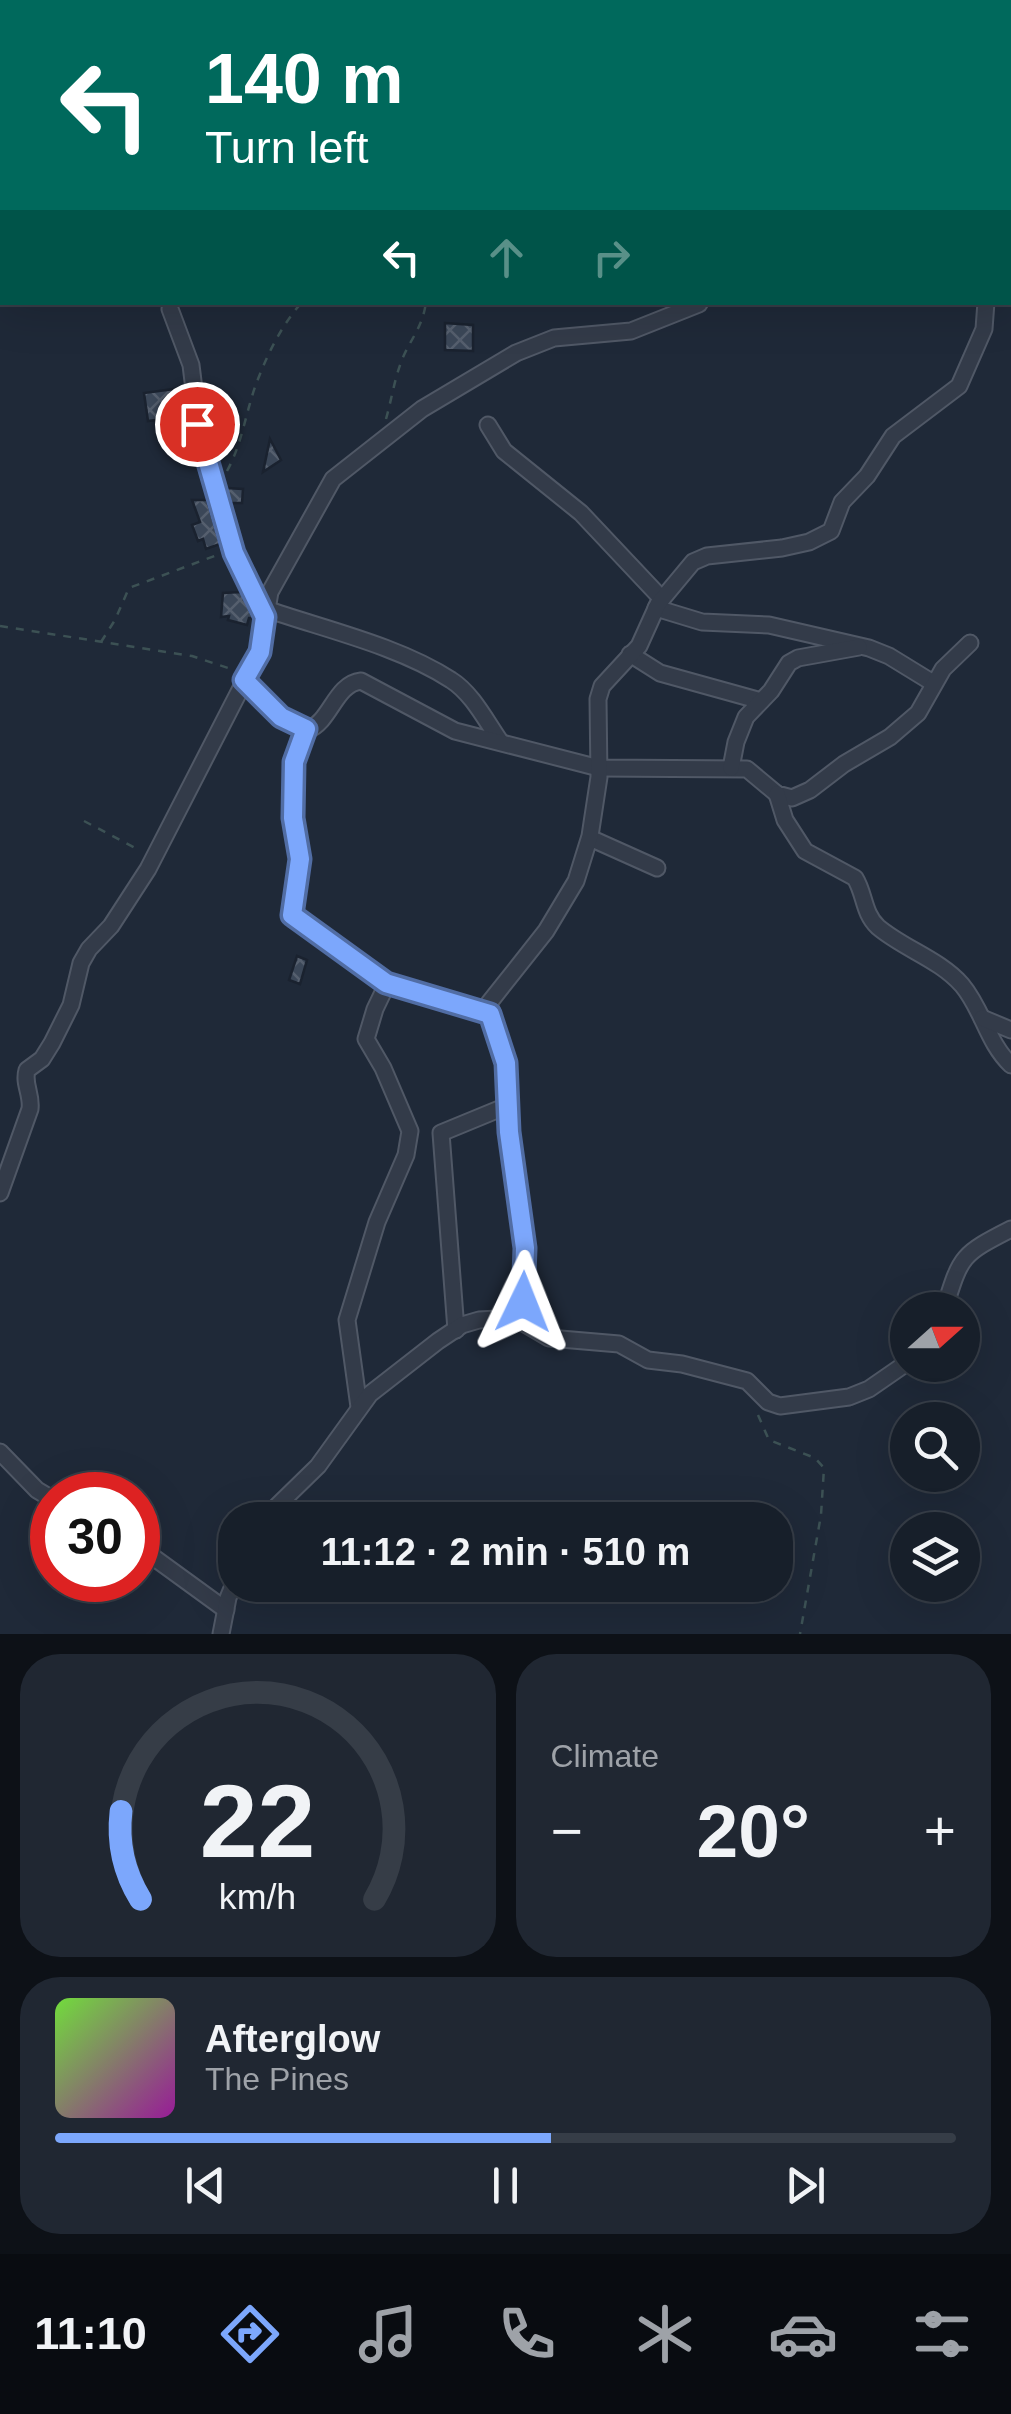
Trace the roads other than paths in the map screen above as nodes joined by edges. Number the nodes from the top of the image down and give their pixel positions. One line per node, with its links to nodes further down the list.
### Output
1 (696, 305): 6 (street)
2 (986, 305): 5 (street)
3 (170, 309): 6 (street)
4 (488, 425): 5 (street)
5 (659, 604): 8 (street); 9 (street)
6 (266, 613): 10 (street); 14 (street)
7 (970, 644): 11 (street)
8 (862, 646): 11 (street); 12 (street)
9 (630, 654): 12 (street); 15 (street)
10 (245, 677): 13 (street); 26 (street)
11 (933, 683): 17 (street)
12 (761, 700): 16 (street)
13 (306, 729): 14 (street); 20 (street)
14 (500, 741): 15 (street)
15 (599, 768): 16 (street); 18 (street)
16 (731, 768): 17 (street)
17 (777, 794): 22 (street)
18 (590, 838): 19 (street); 21 (street)
19 (656, 868)
20 (388, 984): 21 (street); 32 (street)
21 (490, 1014): 25 (street)
22 (982, 1018): 23 (street); 24 (street)
23 (1011, 1030)
24 (1011, 1065)
25 (509, 1105): 29 (street); 30 (street)
26 (0, 1193)
27 (1011, 1229): 28 (street)
28 (950, 1292)
29 (521, 1322): 30 (street); 31 (street)
30 (456, 1330): 32 (street)
31 (890, 1374)
32 (359, 1407): 35 (street)
33 (0, 1452): 34 (street)
34 (30, 1483)
35 (280, 1502)
36 (160, 1562): 38 (street)
37 (228, 1602): 38 (street)
38 (226, 1610): 39 (street)
39 (221, 1634)

